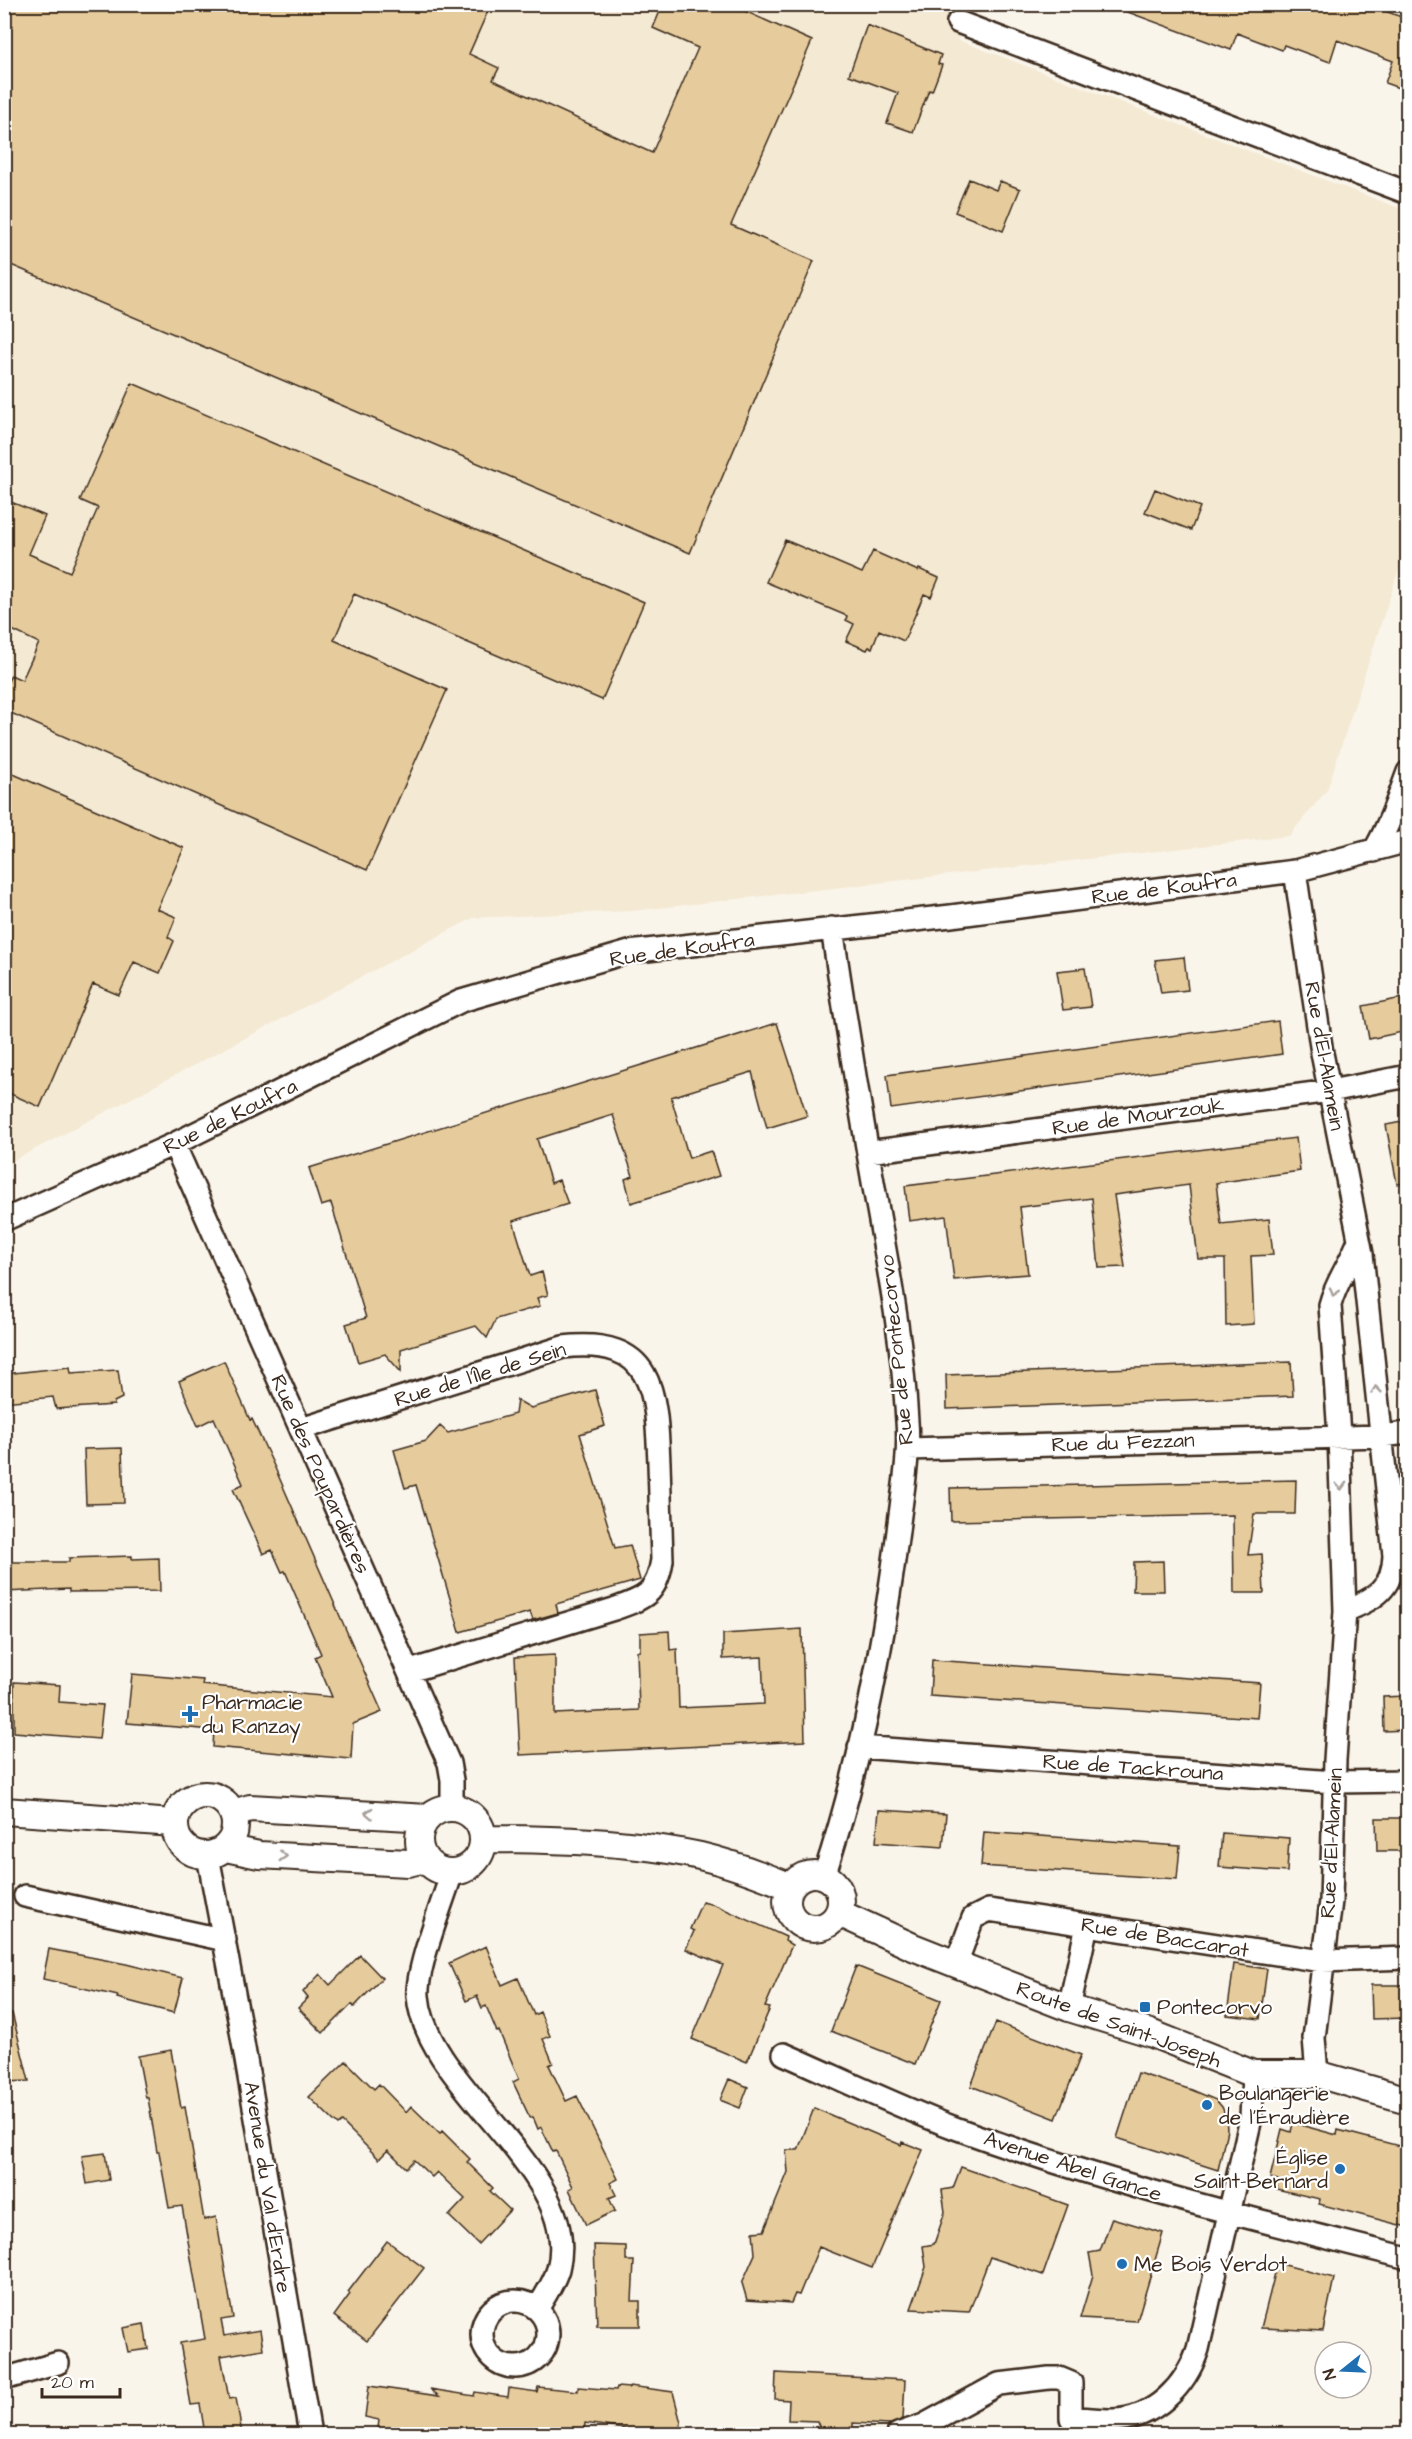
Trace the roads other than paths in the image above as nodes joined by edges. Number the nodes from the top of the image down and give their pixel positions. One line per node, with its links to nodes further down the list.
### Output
1 (958, 22): 2 (street)
2 (1407, 193)
3 (1407, 772): 5 (street)
4 (1407, 841): 5 (street, Rue de Koufra)
5 (1374, 851): 6 (street, Rue de Koufra)
6 (1295, 871): 7 (street, Rue de Koufra); 9 (street, Rue d'El-Alamein)
7 (832, 928): 10 (street, Rue de Koufra); 11 (street, Rue de Pontecorvo)
8 (1407, 1076): 9 (street, Rue de Mourzouk)
9 (1330, 1091): 11 (street, Rue de Mourzouk); 13 (street, Rue d'El-Alamein)
10 (174, 1144): 12 (street, Rue de Koufra); 14 (street, Rue des Poupardières)
11 (868, 1152): 18 (street, Rue de Pontecorvo)
12 (4, 1220)
13 (1359, 1240): 16 (street, Rue d'El-Alamein, one-way to 16); 17 (street, Rue d'El-Alamein, one-way to 13)
14 (301, 1429): 20 (street, Rue des Poupardières); 20 (street, Rue de l'Île de Sein)
15 (1407, 1433): 17 (street)
16 (1339, 1435): 17 (street); 18 (street, Rue du Fezzan); 19 (street, Rue d'El-Alamein, one-way to 19)
17 (1381, 1436): 19 (street, Rue d'El-Alamein)
18 (908, 1449): 21 (street, Rue de Pontecorvo)
19 (1345, 1611): 23 (street, Rue d'El-Alamein)
20 (410, 1671): 24 (street, Rue des Poupardières)
21 (859, 1747): 23 (street, Rue de Tackrouna); 33 (street, Rue de Pontecorvo)
22 (1407, 1781): 23 (street, Rue de Tackrouna)
23 (1334, 1782): 40 (street, Rue d'El-Alamein)
24 (452, 1807): 27 (street); 29 (street)
25 (4, 1811): 28 (street)
26 (234, 1813): 27 (street, one-way to 26); 28 (street); 30 (street)
27 (428, 1818): 31 (street)
28 (174, 1823): 30 (street)
29 (484, 1839): 32 (street); 34 (street)
30 (217, 1852): 31 (street, one-way to 31); 38 (street, Avenue du Val d'Erdre)
31 (425, 1859): 32 (street)
32 (452, 1872): 49 (street)
33 (824, 1876): 34 (street); 36 (street)
34 (791, 1887): 36 (street)
35 (25, 1896): 38 (street)
36 (839, 1913): 41 (street, Route de Saint-Joseph)
37 (1087, 1925): 40 (street, Rue de Baccarat); 41 (street, Rue de Baccarat); 42 (street)
38 (225, 1940): 52 (street, Avenue du Val d'Erdre)
39 (1407, 1958): 40 (street, Rue de Baccarat)
40 (1323, 1960): 45 (street, Rue d'El-Alamein)
41 (956, 1964): 42 (street, Route de Saint-Joseph)
42 (1069, 2008): 44 (street, Route de Saint-Joseph)
43 (784, 2054): 47 (street, Avenue Abel Gance)
44 (1253, 2074): 45 (street, Route de Saint-Joseph); 47 (street)
45 (1317, 2074): 46 (street, Route de Saint-Joseph)
46 (1407, 2100)
47 (1228, 2213): 48 (street, Avenue Abel Gance); 53 (street)
48 (1407, 2258)
49 (537, 2309)
50 (58, 2363): 51 (street)
51 (4, 2379)
52 (310, 2434)
53 (898, 2434)

